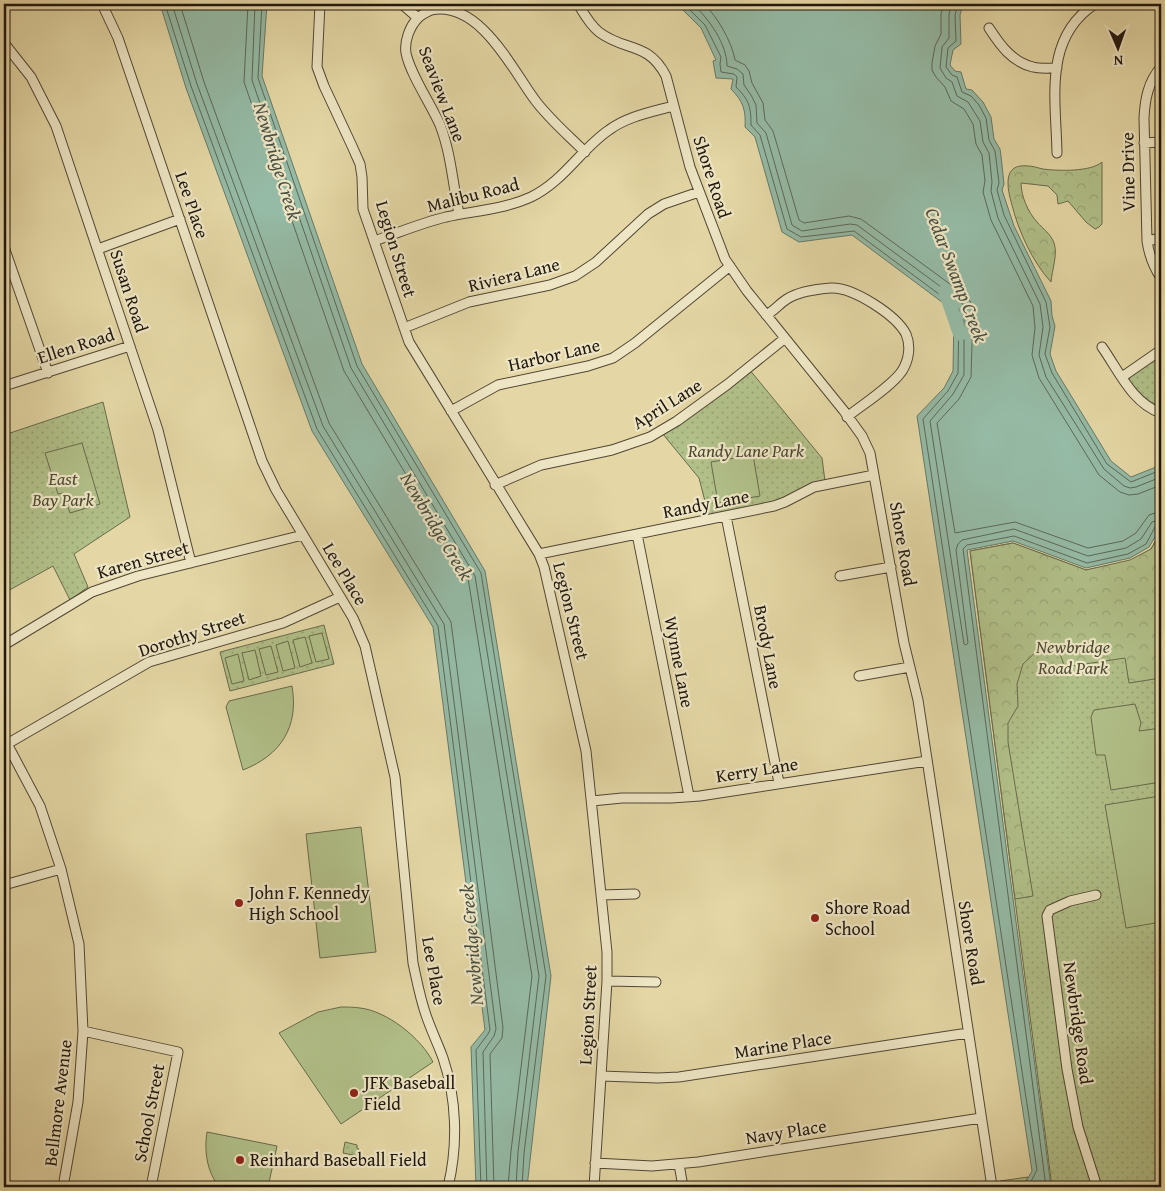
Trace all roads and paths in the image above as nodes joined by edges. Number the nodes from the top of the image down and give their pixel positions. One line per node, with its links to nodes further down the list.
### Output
1 (102, 4): 18 (street, Lee Place)
2 (320, 4): 20 (street, Legion Street)
3 (402, 4): 6 (street)
4 (578, 4): 11 (street, Shore Road)
5 (1095, 4): 10 (street)
6 (418, 18): 14 (street); 17 (street, Seaview Lane)
7 (989, 28): 10 (street)
8 (4, 43): 23 (street, Susan Road)
9 (1161, 67): 13 (street, Vine Drive)
10 (1057, 68): 15 (street)
11 (673, 106): 14 (street, Malibu Road); 16 (street, Shore Road)
12 (1161, 142): 13 (street)
13 (1144, 143): 21 (street, Vine Drive)
14 (584, 152): 17 (street, Malibu Road)
15 (1057, 153)
16 (699, 192): 24 (street, Shore Road); 27 (street, Riviera Lane)
17 (459, 214): 20 (street, Malibu Road)
18 (180, 219): 23 (street); 42 (street, Lee Place)
19 (1161, 238): 21 (street)
20 (374, 241): 27 (street, Legion Street)
21 (1147, 241): 25 (street, Vine Drive)
22 (4, 247): 32 (street)
23 (98, 249): 29 (street, Susan Road)
24 (730, 266): 26 (street, Shore Road); 35 (street, Harbor Lane)
25 (1161, 278)
26 (766, 315): 28 (street, Shore Road); 37 (street)
27 (404, 328): 35 (street, Legion Street)
28 (784, 339): 37 (street, Shore Road); 39 (street, April Lane)
29 (130, 346): 32 (street, Ellen Road); 44 (street, Susan Road)
30 (1102, 347): 33 (street)
31 (1161, 350): 33 (street)
32 (48, 373): 34 (street, Ellen Road)
33 (1122, 376): 36 (street)
34 (4, 386)
35 (451, 411): 39 (street, Legion Street)
36 (1161, 413)
37 (847, 417): 38 (street, Shore Road)
38 (874, 475): 40 (street, Randy Lane); 45 (street, Shore Road)
39 (495, 484): 43 (street, Legion Street)
40 (726, 516): 41 (street, Randy Lane); 53 (street, Brody Lane)
41 (637, 534): 43 (street, Randy Lane); 54 (street, Wynne Lane)
42 (303, 535): 44 (street, Karen Street); 47 (street, Lee Place)
43 (539, 554): 55 (street, Legion Street)
44 (191, 563): 48 (street, Karen Street)
45 (891, 567): 46 (street); 49 (street, Shore Road)
46 (840, 576)
47 (340, 597): 51 (street, Dorothy Street); 71 (street, Lee Place)
48 (4, 646)
49 (910, 666): 50 (street); 52 (street, Shore Road)
50 (859, 676)
51 (6, 741): 56 (street, Bellmore Avenue)
52 (927, 761): 53 (street, Kerry Lane); 64 (street, Shore Road)
53 (779, 783): 54 (street, Kerry Lane)
54 (689, 796): 55 (street, Kerry Lane)
55 (592, 801): 59 (street, Legion Street)
56 (62, 869): 57 (street); 63 (street, Bellmore Avenue)
57 (4, 885)
58 (635, 894): 59 (street)
59 (601, 895): 61 (street, Legion Street)
60 (1096, 895): 75 (street, Newbridge Road)
61 (607, 981): 62 (street); 65 (street, Legion Street)
62 (656, 982)
63 (83, 1031): 69 (street, Bellmore Avenue); 70 (street, School Street)
64 (968, 1033): 65 (street, Marine Place); 66 (street, Shore Road)
65 (601, 1076): 67 (street, Legion Street)
66 (981, 1118): 68 (street, Navy Place); 74 (street, Shore Road)
67 (595, 1163): 68 (street, Navy Place); 72 (street, Legion Street)
68 (679, 1164): 73 (street)
69 (63, 1187)
70 (151, 1187)
71 (448, 1187)
72 (594, 1187)
73 (683, 1187)
74 (992, 1187)
75 (1097, 1187)

